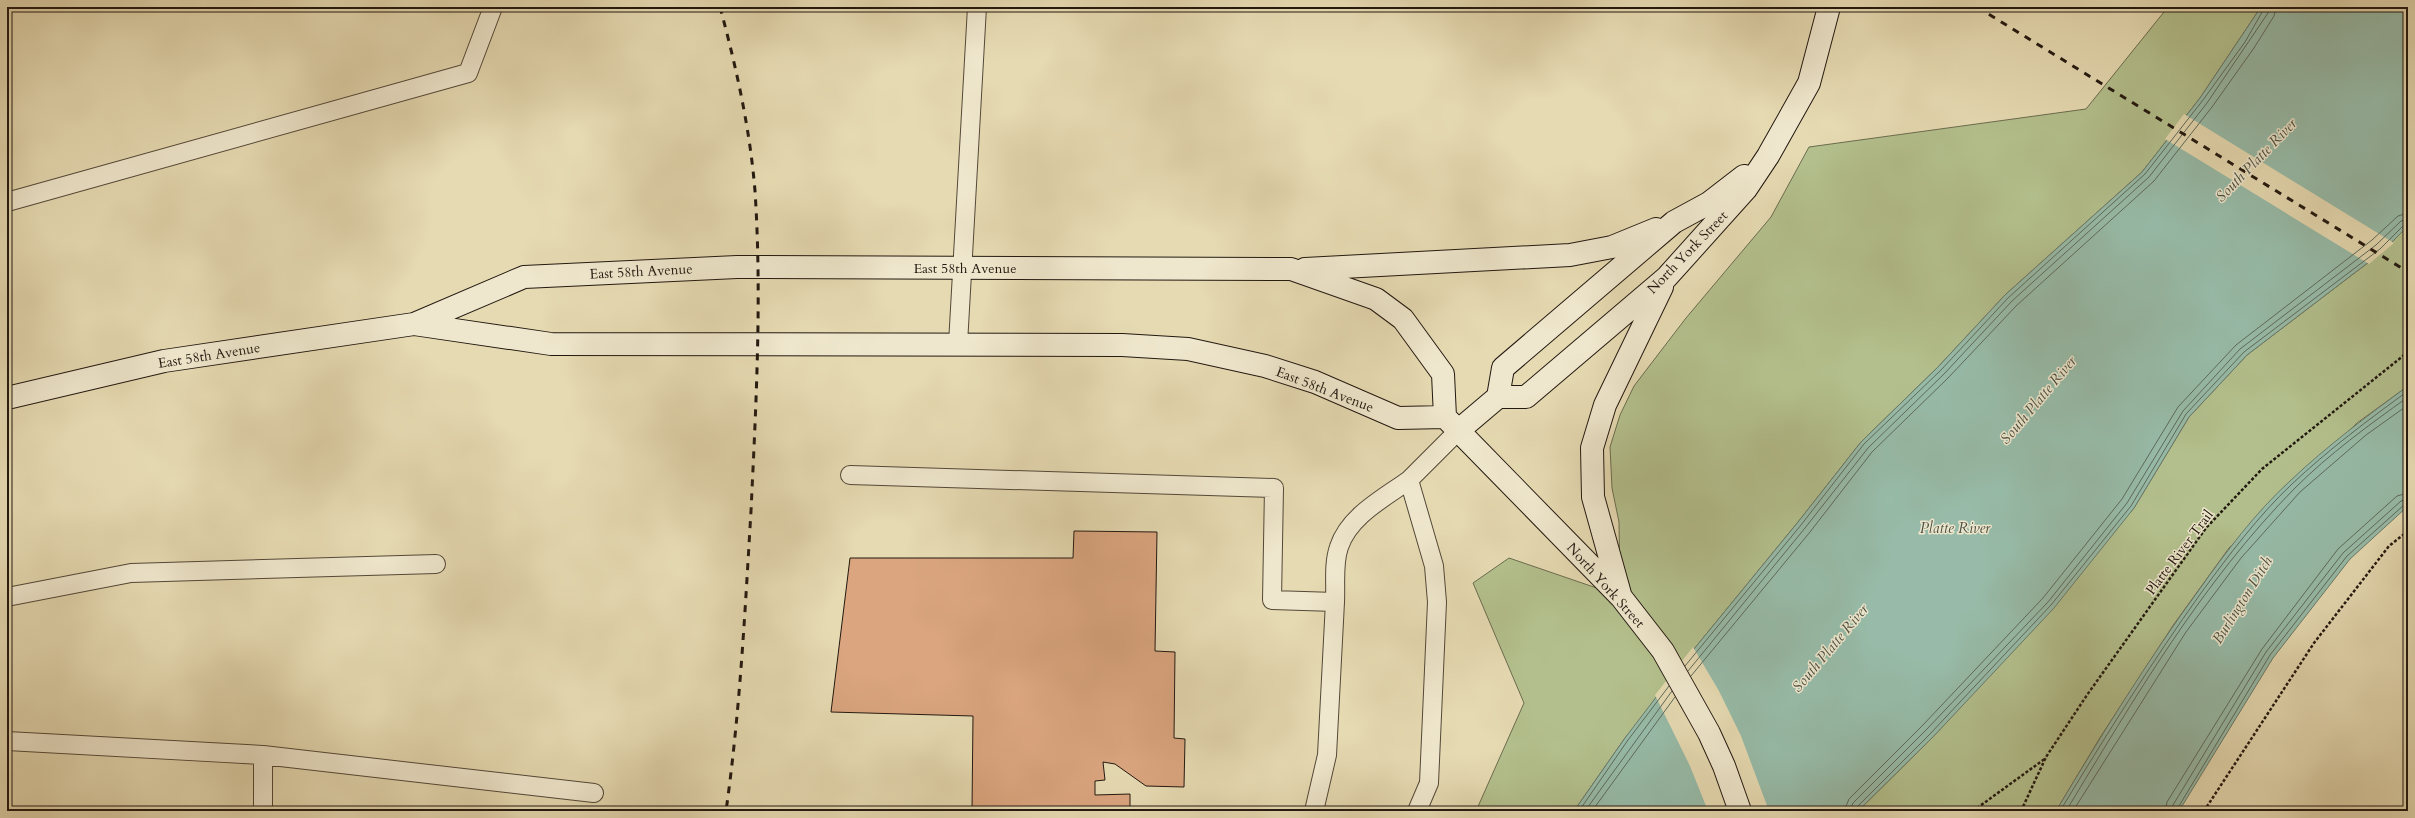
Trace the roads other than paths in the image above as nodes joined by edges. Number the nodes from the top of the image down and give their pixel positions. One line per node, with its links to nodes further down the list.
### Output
1 (492, 7): 5 (lane)
2 (977, 7): 7 (lane)
3 (1829, 7): 4 (main road, North York Street)
4 (1768, 156): 6 (main road, North York Street); 9 (main road, North York Street)
5 (7, 202)
6 (1674, 222): 8 (main road); 12 (main road, North York Street)
7 (963, 269): 8 (main road, East 58th Avenue); 10 (main road, East 58th Avenue); 11 (lane)
8 (1291, 269): 14 (main road, East 58th Avenue)
9 (1666, 278): 12 (main road, North York Street); 19 (main road)
10 (414, 324): 11 (main road, East 58th Avenue); 13 (main road, East 58th Avenue)
11 (958, 344): 14 (main road, East 58th Avenue)
12 (1498, 397): 14 (main road)
13 (7, 398)
14 (1452, 424): 16 (lane); 19 (main road, North York Street)
15 (850, 475): 20 (lane)
16 (1409, 480): 20 (lane); 26 (lane)
17 (436, 564): 18 (lane)
18 (7, 597)
19 (1620, 597): 27 (main road, North York Street)
20 (1335, 602): 25 (lane)
21 (7, 741): 22 (lane)
22 (263, 755): 23 (lane); 24 (lane)
23 (594, 793)
24 (263, 811)
25 (1314, 811)
26 (1417, 811)
27 (1740, 811)

